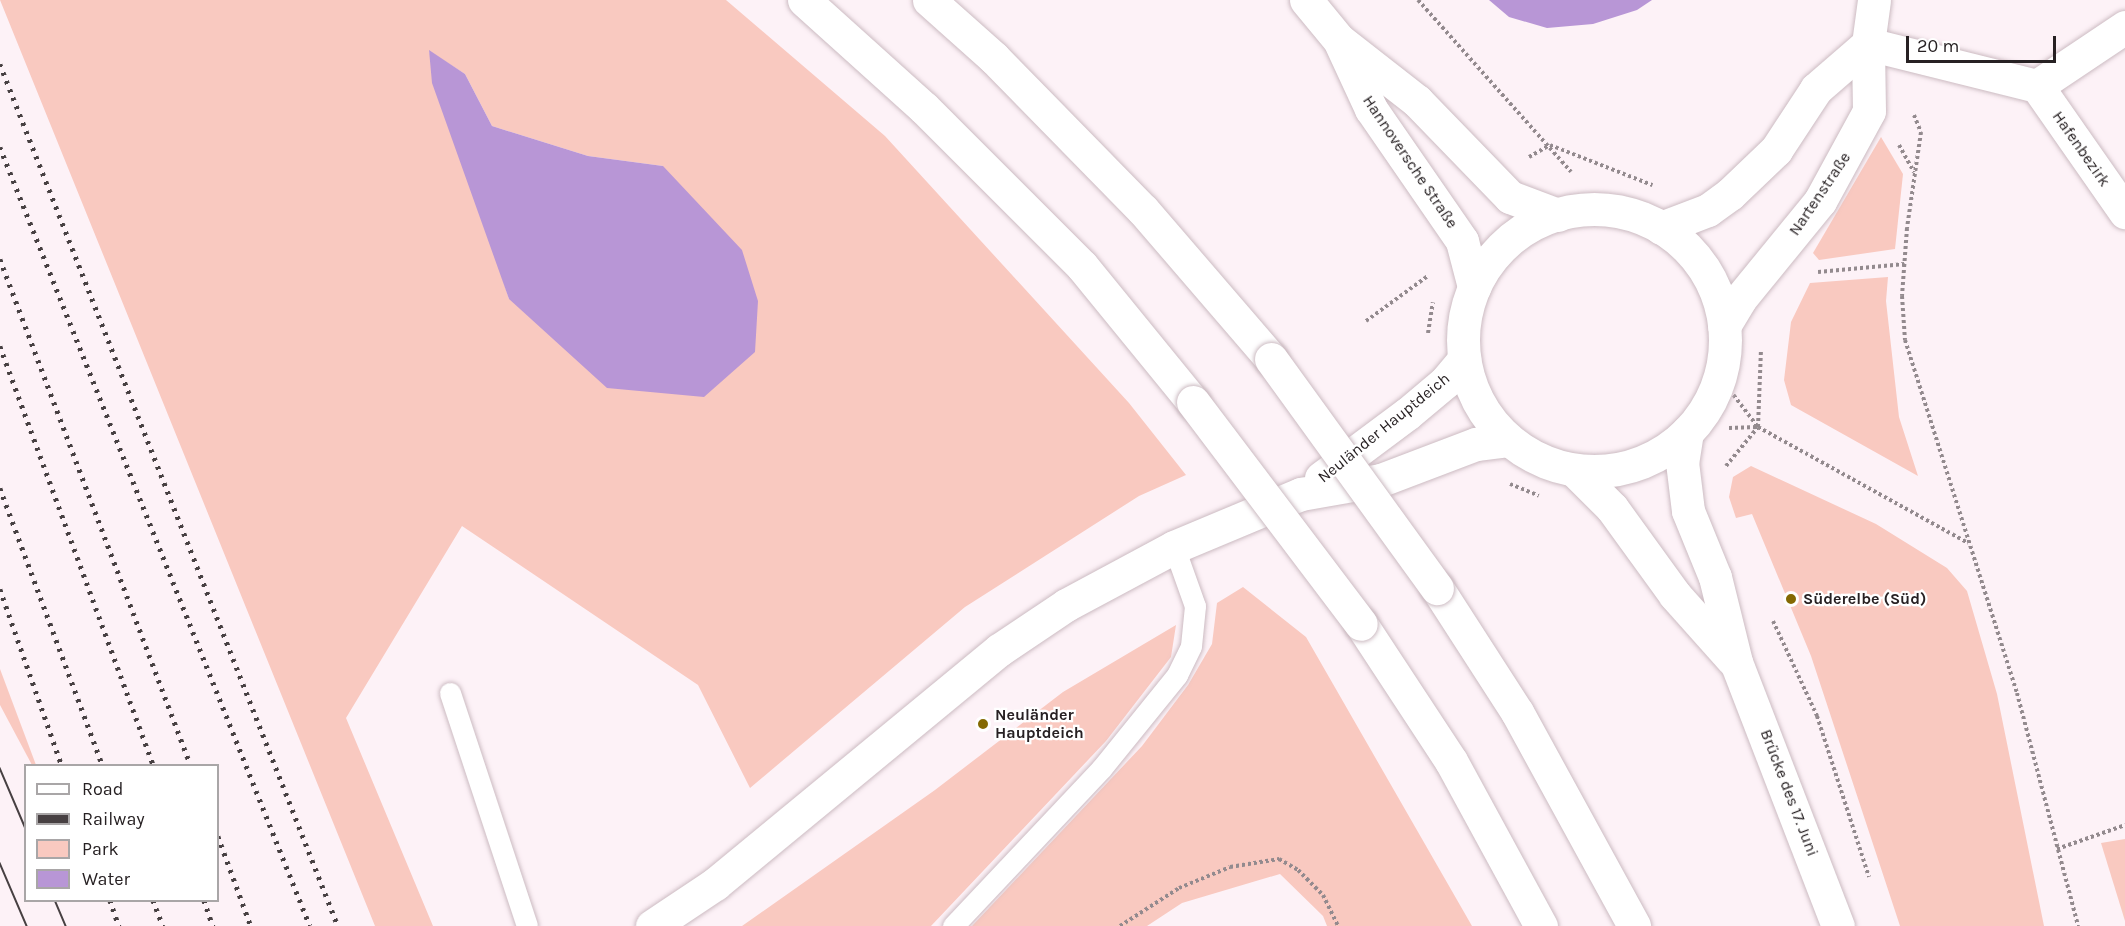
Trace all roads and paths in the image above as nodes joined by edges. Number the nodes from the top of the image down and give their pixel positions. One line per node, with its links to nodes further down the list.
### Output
1 (804, 0): 46 (main road, bridge)
2 (929, 0): 47 (main road, bridge)
3 (1305, 0): 7 (main road, Hannoversche Straße)
4 (1418, 0): 11 (path)
5 (1874, 0): 8 (main road, Nartenstraße)
6 (2125, 27): 9 (main road)
7 (1339, 40): 13 (main road, Hannoversche Straße); 17 (main road, Hannoversche Straße)
8 (1868, 44): 9 (main road); 14 (main road); 21 (main road, Nartenstraße)
9 (2037, 86): 12 (main road, Hafenbezirk)
10 (1915, 173): 15 (path)
11 (1659, 188)
12 (2125, 212)
13 (1558, 215): 14 (main road); 17 (main road)
14 (1660, 228): 21 (main road)
15 (1905, 264): 16 (path); 33 (path)
16 (1813, 273)
17 (1474, 287): 23 (main road)
18 (1411, 288): 20 (path)
19 (1435, 290): 22 (path)
20 (1366, 321)
21 (1724, 326): 24 (main road)
22 (1426, 343)
23 (1464, 359): 27 (main road); 31 (main road, Neuländer Hauptdeich)
24 (1719, 376): 25 (path); 26 (main road)
25 (1758, 427): 29 (path); 33 (path)
26 (1688, 432): 28 (main road); 36 (main road, Brücke des 17. Juni)
27 (1508, 440): 28 (main road); 31 (main road, Neuländer Hauptdeich)
28 (1574, 470): 36 (main road, Brücke des 17. Juni)
29 (1720, 473)
30 (1508, 483): 32 (path)
31 (1301, 494): 34 (main road, Neuländer Hauptdeich)
32 (1547, 500)
33 (1969, 544): 39 (path)
34 (1174, 547): 42 (main road, Neuländer Hauptdeich); 43 (lane)
35 (1772, 618): 40 (path)
36 (1736, 662): 48 (main road, Brücke des 17. Juni)
37 (450, 693): 41 (lane)
38 (2125, 825): 39 (path)
39 (2057, 849): 49 (path)
40 (1870, 882)
41 (527, 926)
42 (652, 926)
43 (953, 926)
44 (1120, 926): 45 (path)
45 (1338, 926)
46 (1541, 926)
47 (1634, 926)
48 (1838, 926)
49 (2078, 926)

